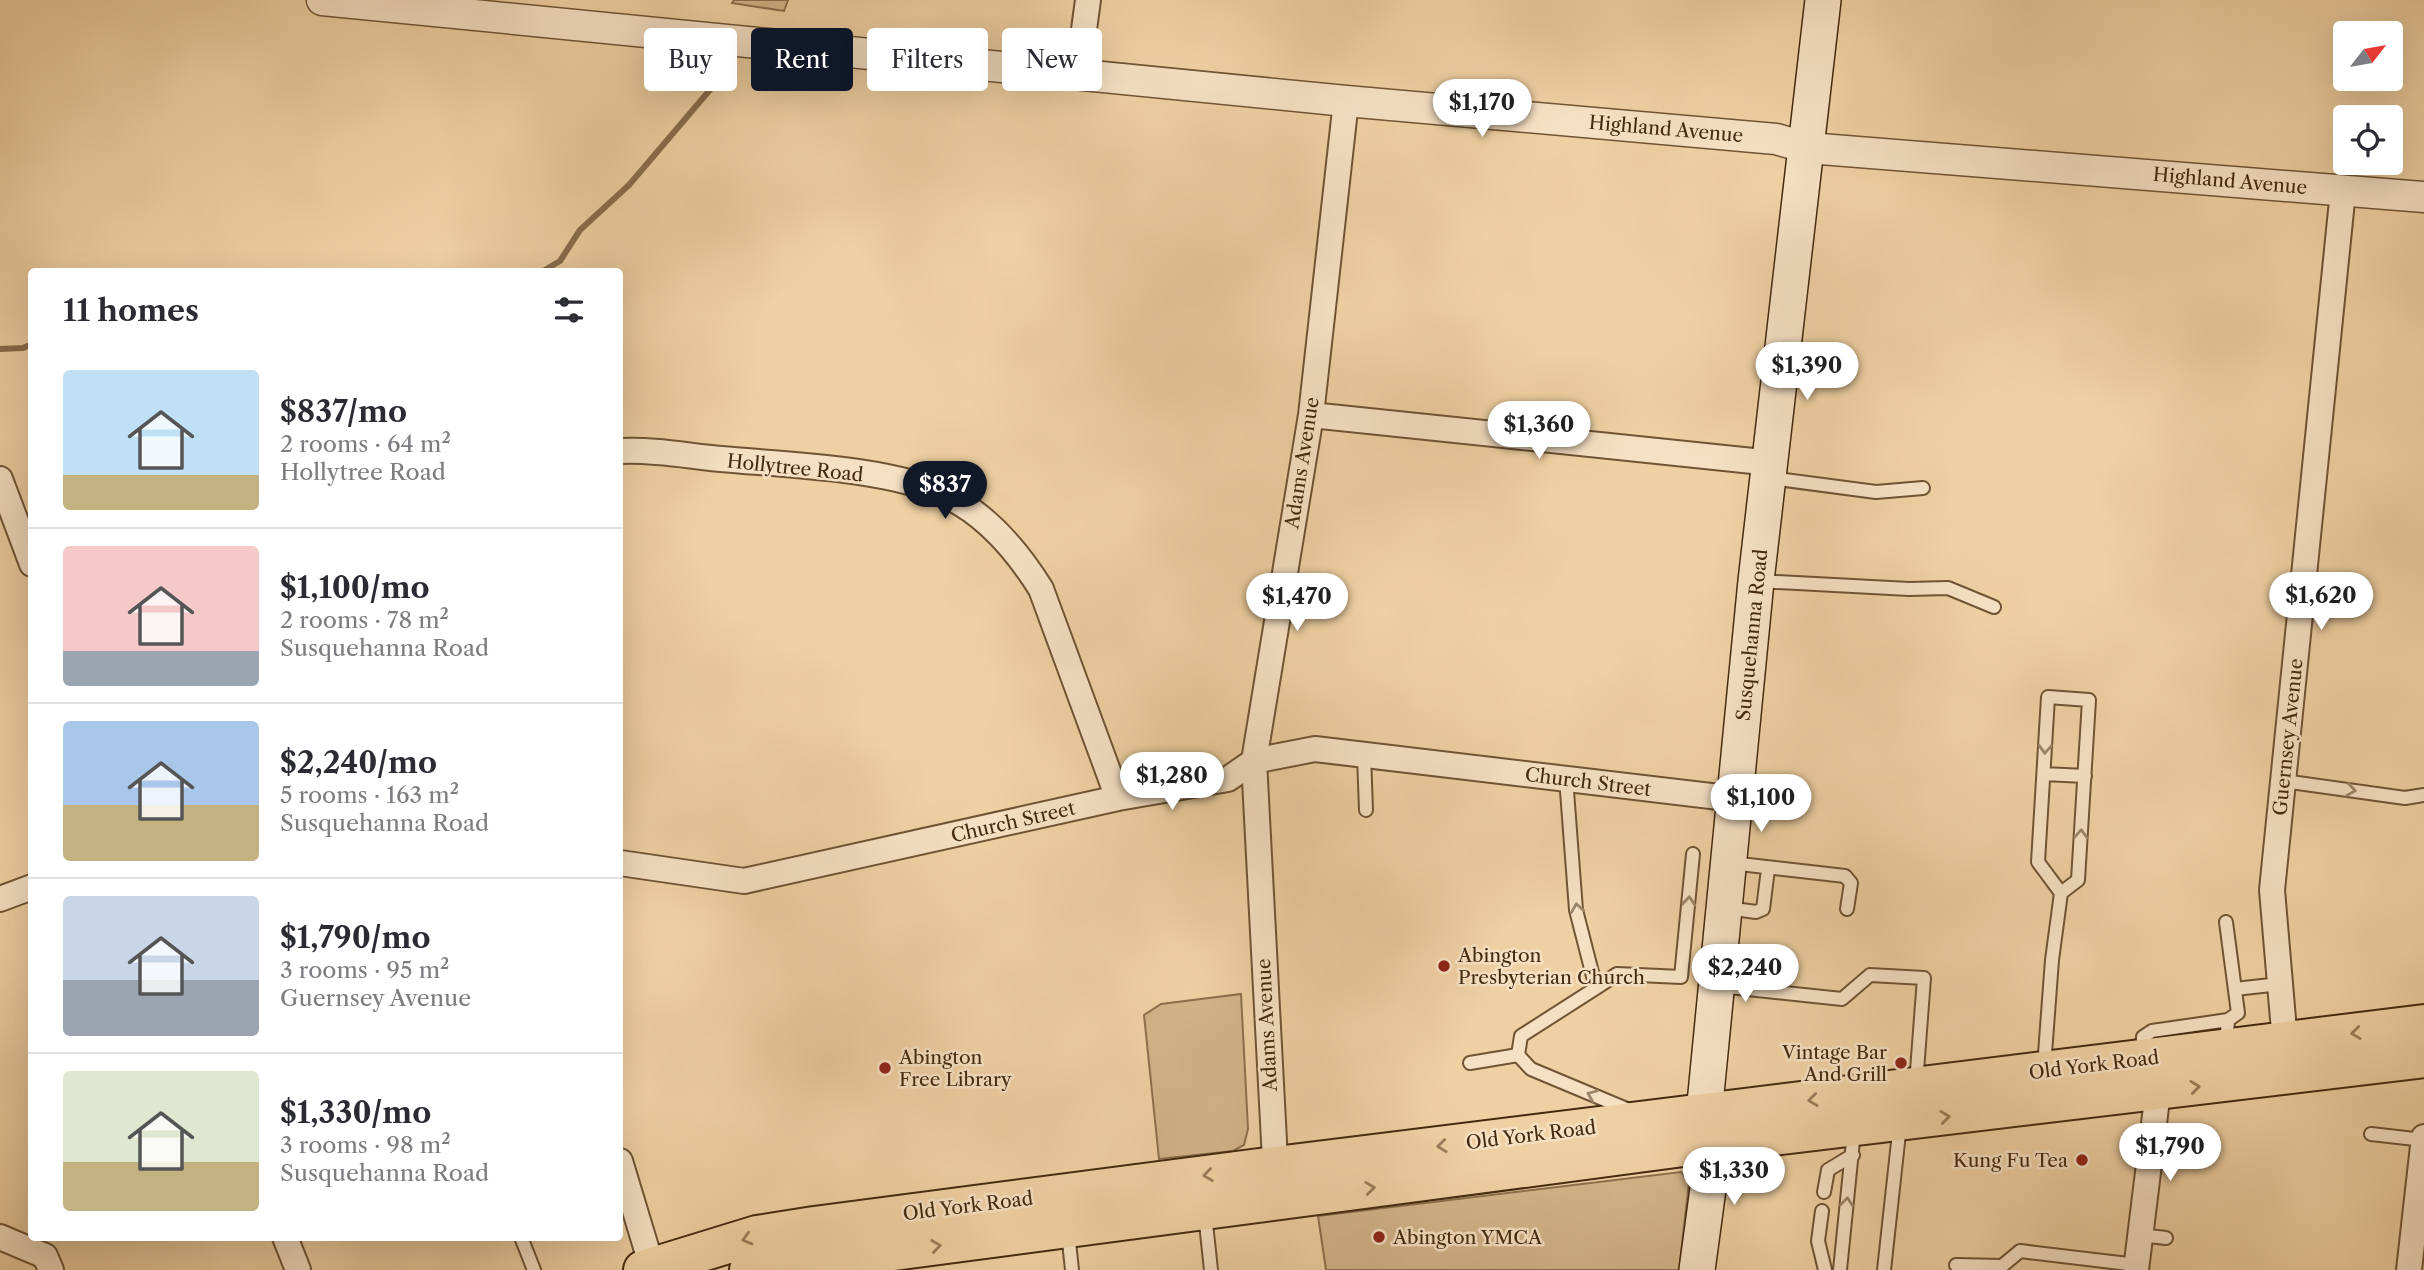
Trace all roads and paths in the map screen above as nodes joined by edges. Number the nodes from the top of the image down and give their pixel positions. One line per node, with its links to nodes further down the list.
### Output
1 (323, 0): 4 (street, Highland Avenue)
2 (1088, 0): 5 (street)
3 (1823, 0): 9 (main road, Susquehanna Road)
4 (423, 6): 6 (street, Highland Avenue)
5 (1084, 28)
6 (1002, 66)
7 (1102, 76): 8 (street, Highland Avenue)
8 (1346, 101): 9 (street, Highland Avenue); 12 (street, Adams Avenue)
9 (1808, 148): 10 (street, Highland Avenue); 14 (main road, Susquehanna Road)
10 (2343, 191): 11 (street, Highland Avenue); 25 (street, Guernsey Avenue)
11 (2424, 197)
12 (1311, 415): 14 (street); 21 (street, Adams Avenue)
13 (623, 451): 27 (street, Hollytree Road)
14 (1771, 470): 15 (lane); 18 (main road, Susquehanna Road)
15 (1923, 488)
16 (2, 490): 17 (street)
17 (28, 554)
18 (1756, 581): 19 (lane); 28 (main road, Susquehanna Road)
19 (1994, 607)
20 (1364, 756): 21 (street, Church Street); 24 (street, Church Street); 29 (lane)
21 (1254, 761): 27 (street, Church Street); 61 (street, Adams Avenue)
22 (2043, 774): 23 (lane); 23 (lane, one-way to 22); 35 (lane)
23 (2084, 776): 35 (lane, one-way to 23)
24 (1566, 778): 28 (street, Church Street); 42 (lane, one-way to 24)
25 (2283, 781): 26 (lane, one-way to 26); 40 (street, Guernsey Avenue)
26 (2424, 795)
27 (1118, 798): 31 (street, Church Street)
28 (1736, 799): 32 (main road, Susquehanna Road)
29 (1366, 810)
30 (1693, 854): 42 (lane, one-way to 30)
31 (623, 863)
32 (1730, 863): 33 (lane); 37 (main road, Susquehanna Road)
33 (1768, 869): 37 (lane); 38 (lane)
34 (28, 888): 36 (street)
35 (2061, 893): 50 (lane)
36 (0, 899)
37 (1726, 908): 41 (main road, Susquehanna Road)
38 (1847, 909)
39 (2226, 922): 43 (lane)
40 (2280, 984): 43 (lane); 47 (street, Guernsey Avenue)
41 (1719, 986): 52 (lane); 55 (main road, Susquehanna Road)
42 (1596, 988): 46 (lane)
43 (2235, 989): 45 (lane)
44 (2424, 1024): 47 (highway, Old York Road, one-way to 47)
45 (2227, 1034): 47 (highway, Old York Road); 51 (highway, Old York Road)
46 (1518, 1055): 49 (lane); 53 (lane, one-way to 46)
47 (2287, 1058): 48 (highway, Old York Road); 51 (highway, Old York Road, one-way to 47)
48 (2424, 1058)
49 (1470, 1063)
50 (2044, 1071): 51 (highway, Old York Road); 52 (highway, Old York Road)
51 (2150, 1075): 54 (highway, Old York Road, one-way to 51); 66 (street)
52 (1915, 1087): 55 (highway, Old York Road, one-way to 55)
53 (1656, 1120): 55 (highway, Old York Road); 61 (highway, Old York Road, one-way to 61)
54 (1900, 1123): 58 (highway, Old York Road); 84 (lane)
55 (1705, 1129): 58 (highway, Old York Road); 61 (highway, Old York Road, one-way to 55); 81 (main road, Susquehanna Road)
56 (2371, 1134): 57 (lane)
57 (2424, 1139): 59 (street)
58 (1854, 1142): 62 (lane); 83 (lane, one-way to 58)
59 (2422, 1177): 85 (street)
60 (623, 1180): 74 (street)
61 (1276, 1183): 63 (highway, Old York Road); 71 (highway, Old York Road, one-way to 71)
62 (1824, 1192)
63 (1204, 1210): 65 (highway, Old York Road); 80 (lane)
64 (1822, 1211): 82 (lane)
65 (1068, 1228): 71 (highway, Old York Road, one-way to 65); 79 (lane)
66 (2140, 1235): 68 (lane); 73 (street)
67 (0, 1237): 75 (street)
68 (2166, 1238)
69 (287, 1241): 76 (street)
70 (523, 1241): 77 (lane)
71 (818, 1253): 74 (highway, Old York Road, one-way to 74); 78 (highway, Old York Road)
72 (1956, 1265): 73 (lane)
73 (2136, 1267)
74 (647, 1268)
75 (51, 1270)
76 (298, 1270)
77 (534, 1270)
78 (749, 1270)
79 (1072, 1270)
80 (1211, 1270)
81 (1698, 1270)
82 (1825, 1270)
83 (1840, 1270)
84 (1884, 1270)
85 (2409, 1270)

